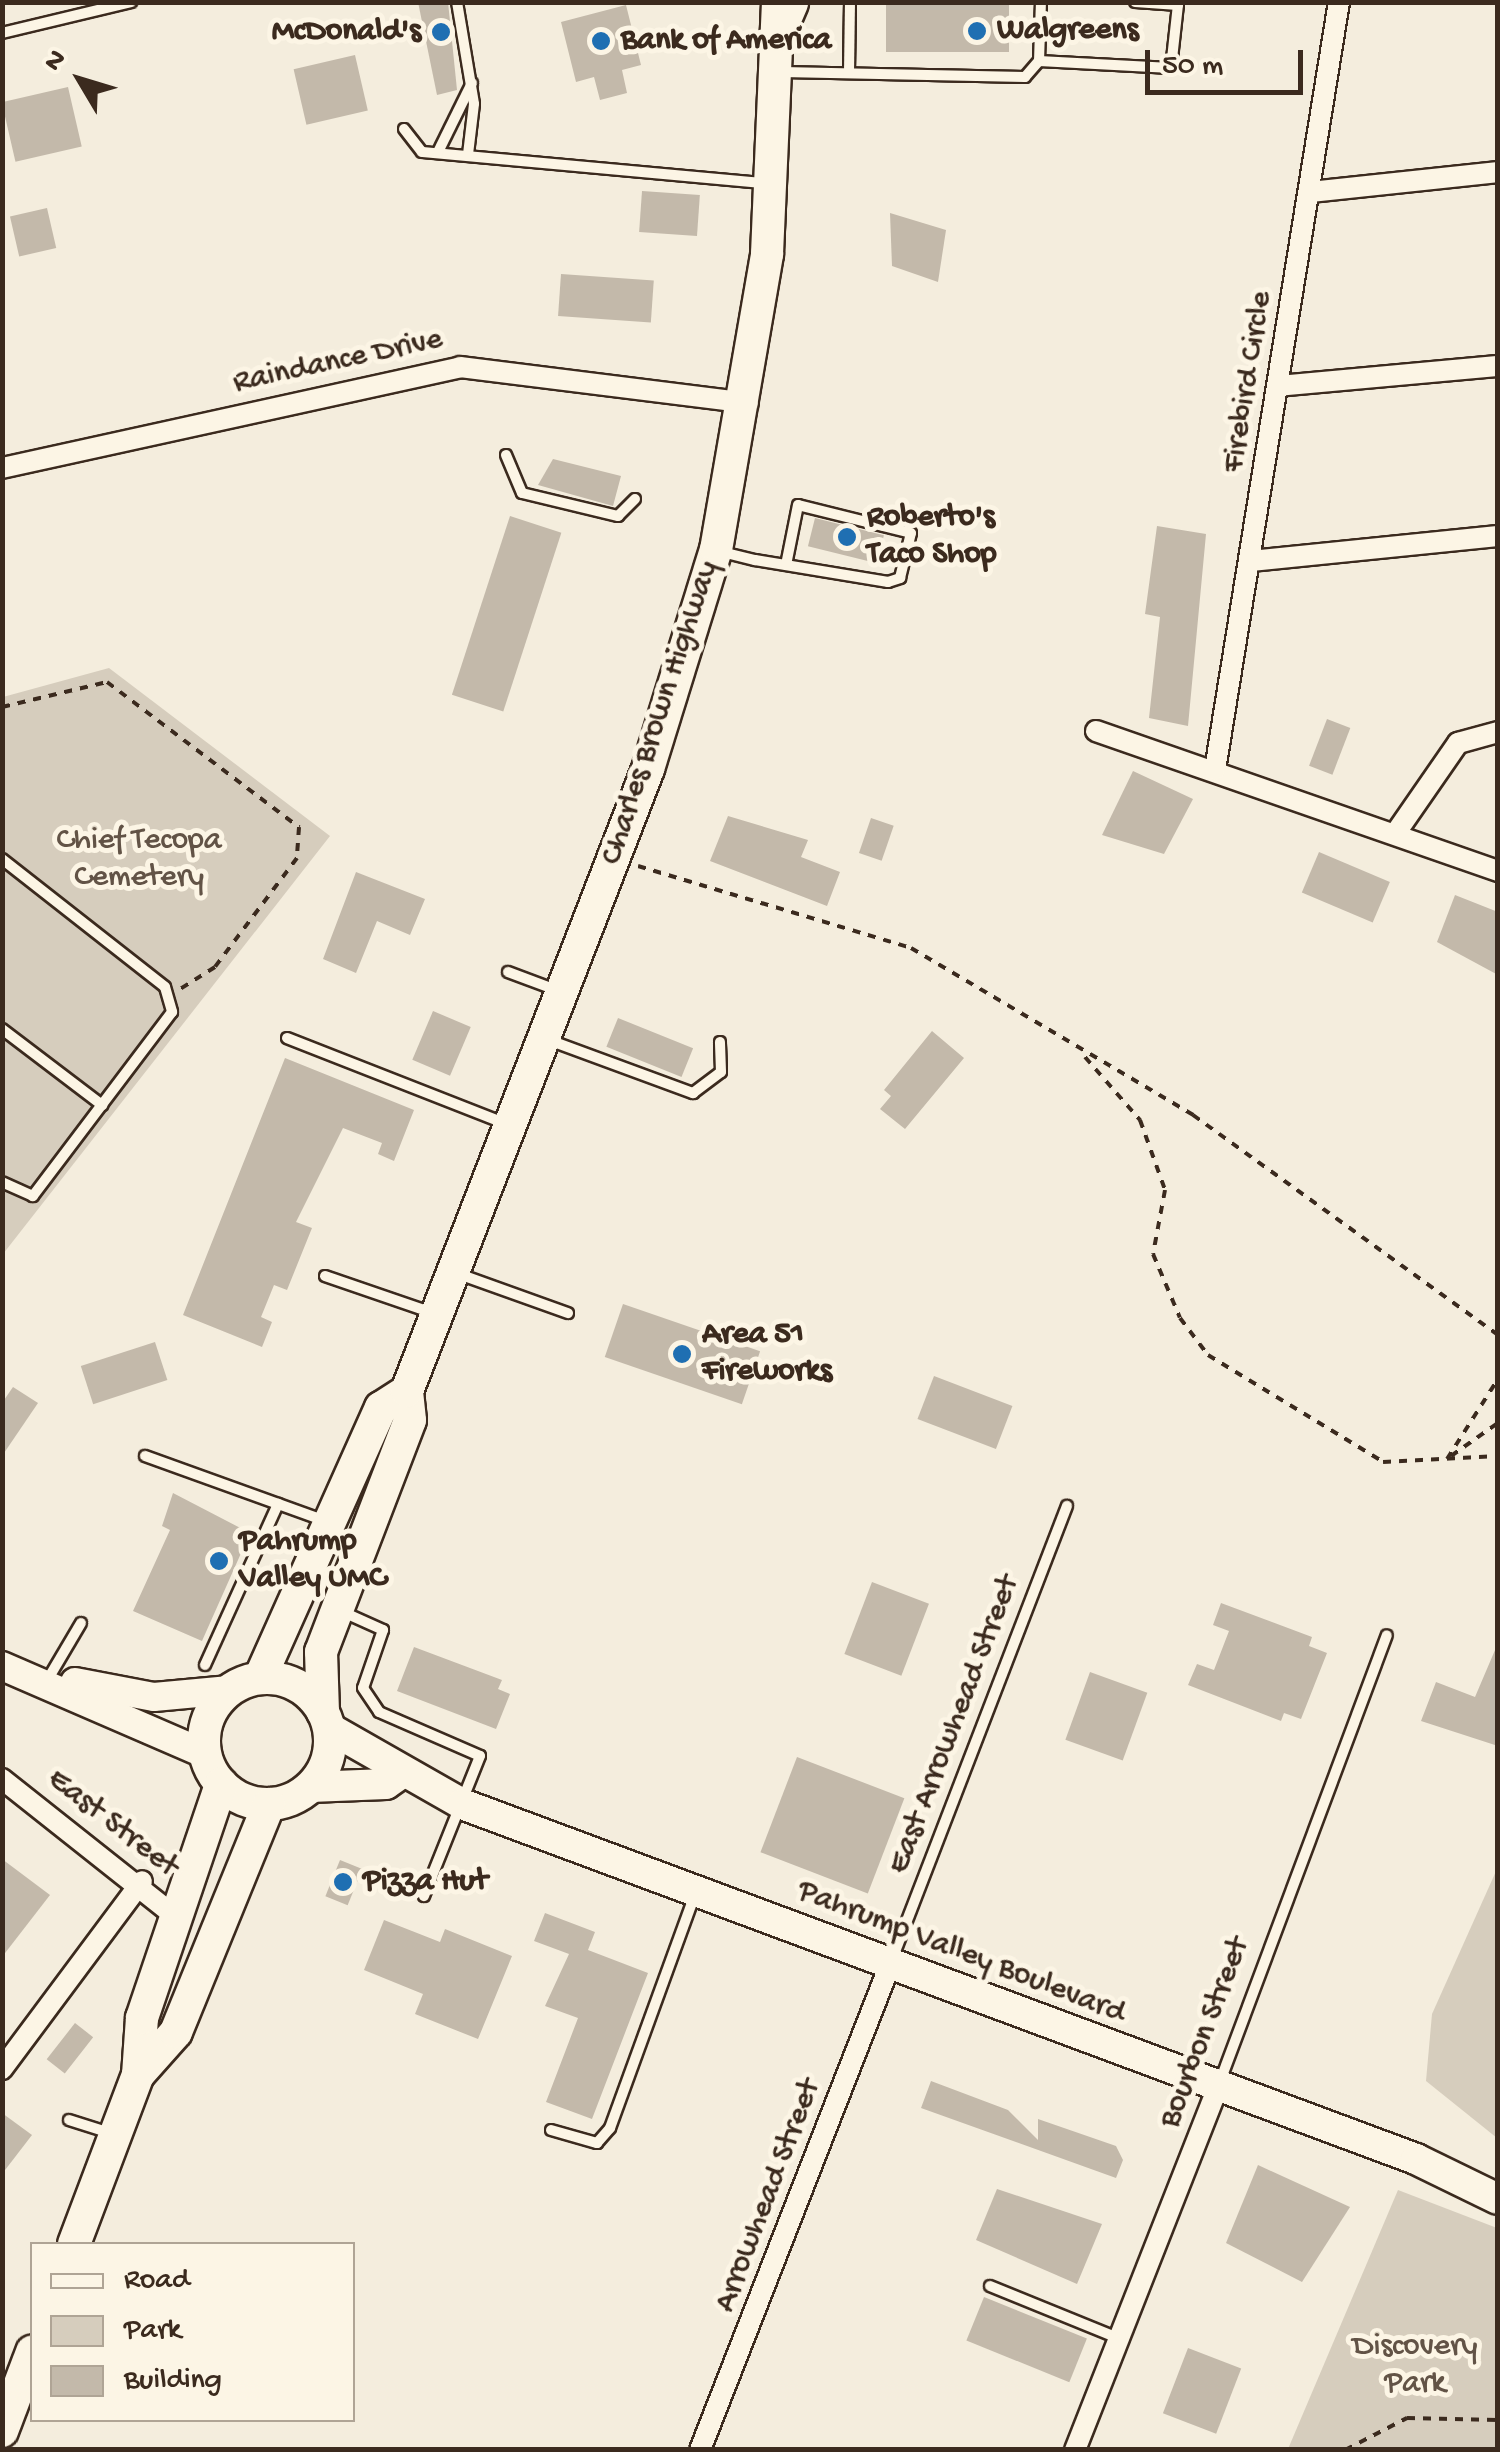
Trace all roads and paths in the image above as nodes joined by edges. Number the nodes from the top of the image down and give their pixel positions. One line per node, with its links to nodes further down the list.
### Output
1 (131, 2): 8 (lane)
2 (457, 2): 12 (lane)
3 (850, 2): 11 (lane)
4 (1041, 2): 9 (lane)
5 (1135, 2): 9 (lane)
6 (1339, 2): 18 (street, Firebird Circle)
7 (783, 10): 10 (main road, Charles Brown Highway)
8 (2, 33)
9 (1039, 60): 11 (lane)
10 (782, 72): 11 (lane); 17 (main road, Charles Brown Highway)
11 (849, 72)
12 (472, 83): 14 (lane); 15 (lane)
13 (404, 130): 14 (lane)
14 (438, 152): 15 (lane)
15 (468, 154): 17 (lane)
16 (1498, 172): 18 (street)
17 (774, 184): 21 (main road, Charles Brown Highway)
18 (1311, 192): 20 (street, Firebird Circle)
19 (1498, 366): 20 (street)
20 (1278, 386): 27 (street, Firebird Circle)
21 (748, 403): 23 (street, Raindance Drive); 26 (main road, Charles Brown Highway)
22 (506, 456): 24 (lane)
23 (2, 468)
24 (636, 499)
25 (1498, 536): 27 (street)
26 (716, 550): 28 (lane); 34 (main road, Charles Brown Highway)
27 (1251, 561): 32 (street, Firebird Circle)
28 (786, 565): 28 (lane)
29 (2, 707): 38 (path)
30 (1096, 731): 32 (street)
31 (1498, 732): 33 (street)
32 (1215, 770): 33 (street)
33 (1395, 834): 36 (street)
34 (615, 856): 39 (main road, Charles Brown Highway); 44 (path)
35 (2, 859): 38 (lane)
36 (1498, 871)
37 (508, 972): 39 (lane)
38 (165, 987): 45 (lane)
39 (563, 992): 42 (main road, Charles Brown Highway)
40 (2, 1028): 45 (lane)
41 (287, 1038): 46 (lane)
42 (545, 1038): 43 (lane); 46 (main road, Charles Brown Highway)
43 (720, 1042)
44 (1079, 1052): 52 (path); 58 (path)
45 (102, 1105): 47 (lane)
46 (512, 1126): 48 (main road, Charles Brown Highway)
47 (2, 1182)
48 (455, 1273): 50 (main road, Charles Brown Highway); 51 (lane)
49 (325, 1276): 50 (lane)
50 (439, 1314): 54 (main road, Charles Brown Highway)
51 (568, 1314)
52 (1498, 1335)
53 (1498, 1379): 58 (path)
54 (407, 1390): 61 (main road, Charles Brown Highway); 62 (main road, Charles Brown Highway)
55 (1498, 1423): 58 (path)
56 (145, 1456): 59 (lane)
57 (1498, 1456): 58 (path)
58 (1447, 1459)
59 (278, 1504): 61 (lane); 65 (lane)
60 (1067, 1506): 81 (lane, East Arrowhead Street)
61 (332, 1523): 68 (main road, Charles Brown Highway)
62 (337, 1610): 69 (main road, Charles Brown Highway); 76 (lane)
63 (81, 1624): 67 (lane)
64 (1387, 1635): 84 (lane, Bourbon Street)
65 (205, 1664)
66 (2, 1666): 67 (street)
67 (48, 1680): 68 (street); 70 (street)
68 (245, 1684): 69 (main road); 70 (main road)
69 (326, 1720): 71 (main road, Pahrump Valley Boulevard); 74 (main road)
70 (205, 1754): 73 (main road)
71 (400, 1775): 74 (main road); 76 (main road, Pahrump Valley Boulevard)
72 (2, 1778): 77 (street, East Street)
73 (220, 1784): 75 (main road); 80 (main road)
74 (310, 1787): 75 (main road)
75 (270, 1804): 83 (main road)
76 (462, 1804): 78 (main road, Pahrump Valley Boulevard); 79 (lane)
77 (142, 1881): 80 (street, East Street); 82 (street)
78 (696, 1891): 81 (main road, Pahrump Valley Boulevard); 86 (lane)
79 (424, 1896)
80 (181, 1922): 83 (main road)
81 (890, 1962): 84 (main road, Pahrump Valley Boulevard); 95 (street, Arrowhead Street)
82 (2, 2069)
83 (138, 2075): 87 (main road)
84 (1217, 2089): 88 (main road, Pahrump Valley Boulevard); 91 (street, Bourbon Street)
85 (68, 2120): 87 (lane)
86 (552, 2130)
87 (116, 2134): 89 (main road)
88 (1498, 2199)
89 (75, 2242)
90 (990, 2286): 91 (lane)
91 (1118, 2338): 96 (street, Bourbon Street)
92 (30, 2357): 94 (main road)
93 (1498, 2420): 97 (path)
94 (2, 2431)
95 (700, 2450)
96 (1075, 2450)
97 (1345, 2450)

